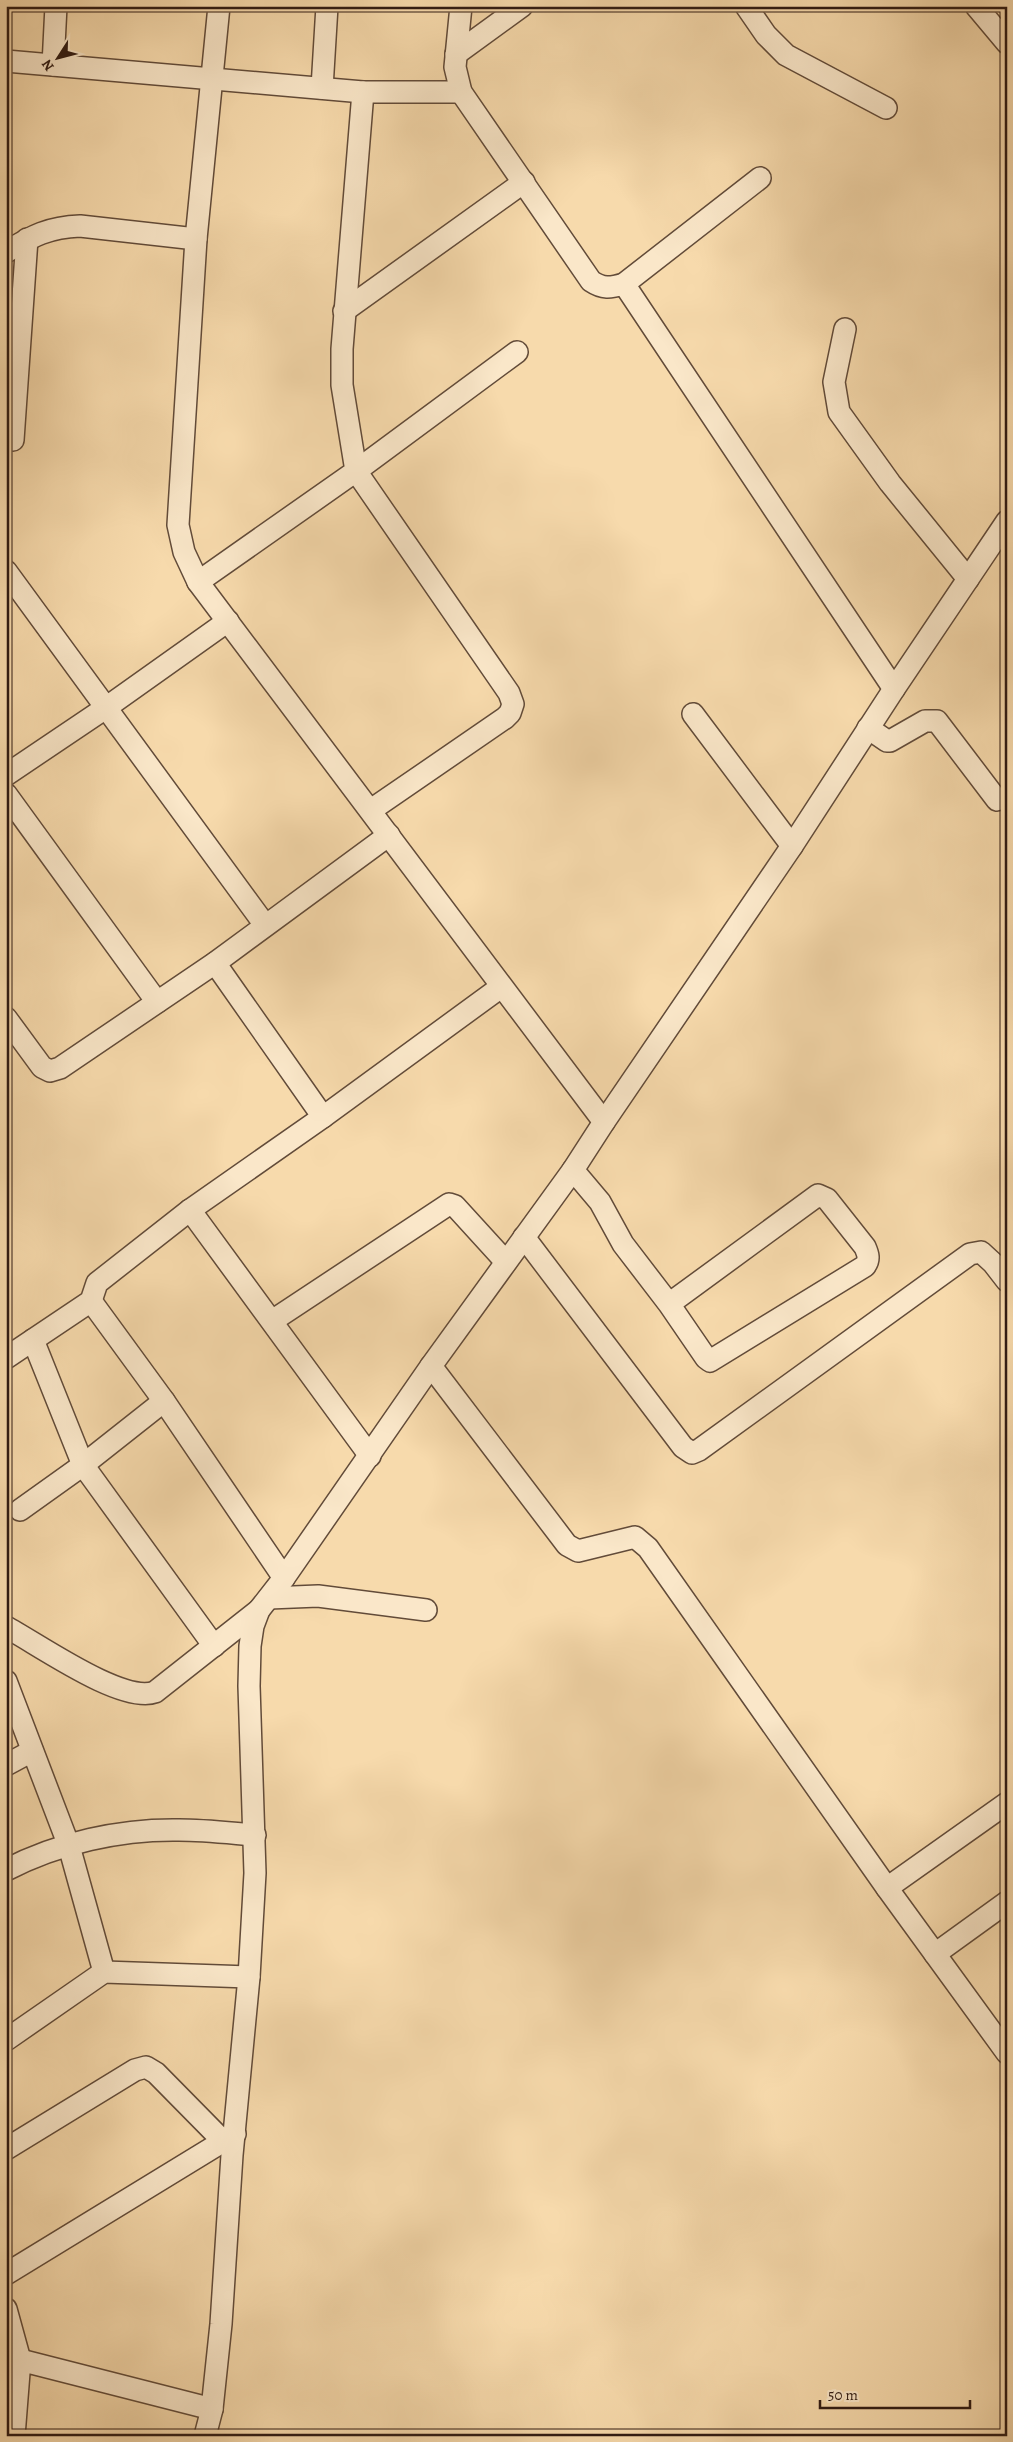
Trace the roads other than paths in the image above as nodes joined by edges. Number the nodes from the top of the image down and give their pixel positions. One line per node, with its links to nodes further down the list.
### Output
1 (56, 6): 11 (street)
2 (219, 6): 12 (street)
3 (328, 6): 13 (street)
4 (461, 6): 9 (street)
5 (522, 6): 9 (street)
6 (976, 6): 8 (street)
7 (747, 7): 16 (street)
8 (1007, 43)
9 (456, 54): 15 (street)
10 (6, 60): 11 (street)
11 (53, 65): 12 (street)
12 (213, 80): 13 (street); 20 (street)
13 (322, 88): 14 (street)
14 (363, 92): 15 (street); 23 (street)
15 (461, 92): 18 (street)
16 (886, 108)
17 (760, 178): 22 (street)
18 (524, 182): 22 (street); 23 (street)
19 (27, 239): 20 (street); 21 (street); 26 (street)
20 (196, 239): 31 (street)
21 (6, 252)
22 (624, 284): 33 (street)
23 (344, 311): 27 (street)
24 (845, 329): 30 (street)
25 (517, 352): 27 (street)
26 (14, 440)
27 (356, 471): 31 (street); 40 (street)
28 (1007, 521): 30 (street)
29 (6, 571): 34 (street)
30 (968, 579): 33 (street)
31 (198, 582): 32 (street)
32 (228, 620): 34 (street); 40 (street)
33 (894, 689): 36 (street)
34 (107, 707): 37 (street); 43 (street)
35 (693, 714): 42 (street)
36 (868, 728): 39 (street); 42 (street)
37 (6, 775)
38 (6, 794): 46 (street)
39 (997, 800)
40 (371, 810): 41 (street)
41 (389, 835): 43 (street); 45 (street)
42 (792, 846): 49 (street)
43 (265, 925): 44 (street)
44 (215, 963): 46 (street); 48 (street)
45 (501, 986): 48 (street); 49 (street)
46 (157, 1002): 47 (street)
47 (6, 1018)
48 (323, 1117): 51 (street)
49 (604, 1122): 50 (street)
50 (574, 1170): 52 (street); 56 (street)
51 (190, 1210): 55 (street); 57 (street)
52 (524, 1237): 53 (street); 54 (street)
53 (506, 1262): 57 (street); 60 (street)
54 (1007, 1281)
55 (91, 1301): 58 (street); 61 (street)
56 (670, 1304): 56 (street)
57 (272, 1321): 62 (street)
58 (33, 1340): 59 (street); 63 (street)
59 (6, 1358)
60 (431, 1366): 62 (street); 77 (street)
61 (164, 1401): 63 (street); 65 (street)
62 (370, 1456): 65 (street)
63 (83, 1465): 64 (street); 69 (street)
64 (20, 1510)
65 (284, 1578): 66 (street)
66 (264, 1604): 67 (street); 69 (street); 74 (street)
67 (426, 1610)
68 (6, 1627): 69 (street)
69 (214, 1646)
70 (6, 1681): 71 (street)
71 (32, 1751): 72 (street); 75 (street)
72 (6, 1764)
73 (1007, 1803): 77 (street)
74 (255, 1835): 75 (street); 81 (street)
75 (68, 1846): 76 (street); 80 (street)
76 (6, 1870)
77 (887, 1888): 79 (street)
78 (1007, 1902): 79 (street)
79 (935, 1954): 83 (street)
80 (104, 1972): 81 (street); 82 (street)
81 (249, 1976): 84 (street)
82 (6, 2040)
83 (1007, 2053)
84 (229, 2137): 85 (street); 86 (street); 89 (street)
85 (6, 2149)
86 (6, 2274)
87 (6, 2308): 88 (street)
88 (20, 2360): 89 (street); 90 (street)
89 (212, 2409): 91 (street)
90 (14, 2436)
91 (205, 2436)

